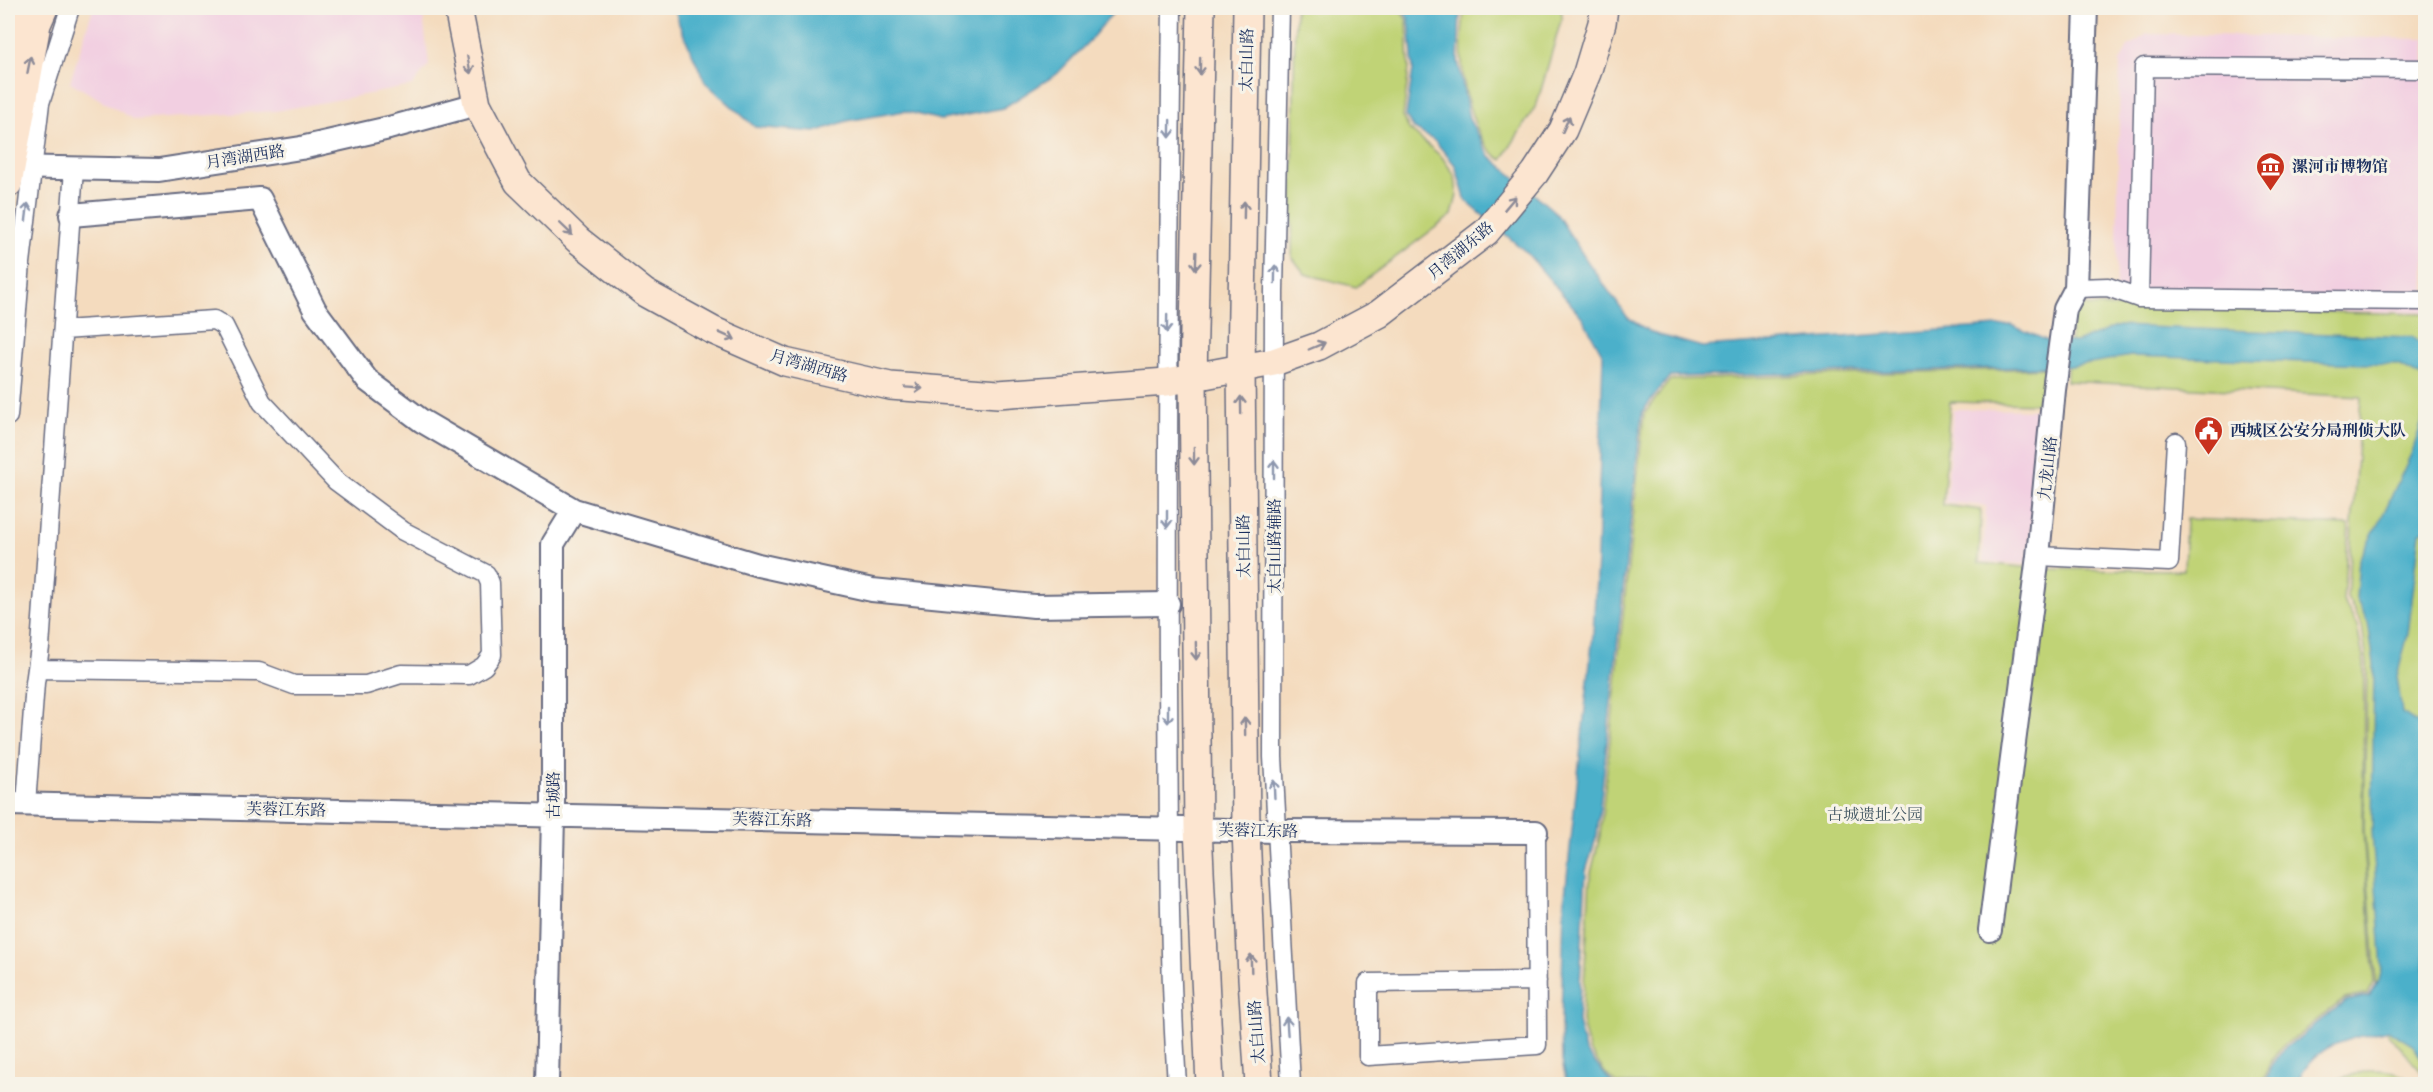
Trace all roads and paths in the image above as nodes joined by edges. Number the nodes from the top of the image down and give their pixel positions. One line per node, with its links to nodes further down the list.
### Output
1 (23, 8): 11 (main road)
2 (44, 8): 15 (main road, one-way to 2)
3 (70, 8): 15 (street)
4 (458, 8): 13 (main road, 月湾湖西路, one-way to 13)
5 (1172, 8): 24 (street, one-way to 24)
6 (1201, 8): 23 (main road, one-way to 23)
7 (1248, 8): 22 (main road, 太白山路, one-way to 7)
8 (1280, 8): 21 (street, 太白山路辅路, one-way to 8)
9 (1604, 8): 21 (main road, 月湾湖东路, one-way to 9)
10 (2086, 8): 17 (street, 九龙山路)
11 (8, 61)
12 (2426, 69): 18 (street)
13 (477, 104): 14 (street, 月湾湖西路); 24 (main road, 月湾湖西路, one-way to 24)
14 (74, 169): 15 (street, 月湾湖西路); 16 (street)
15 (14, 172): 25 (street, one-way to 15)
16 (71, 215): 20 (street); 27 (street)
17 (2076, 288): 18 (street); 28 (street, 九龙山路)
18 (2139, 298): 19 (street)
19 (2426, 301)
20 (63, 330): 30 (street); 30 (street)
21 (1274, 362): 22 (main road, 月湾湖东路); 36 (street, 太白山路辅路, one-way to 21)
22 (1241, 368): 23 (main road, 月湾湖西路); 35 (main road, 太白山路, one-way to 22)
23 (1193, 377): 24 (main road, 月湾湖西路); 34 (main road, one-way to 34)
24 (1167, 382): 29 (street, one-way to 29)
25 (8, 416)
26 (2176, 442): 28 (street)
27 (574, 510): 29 (street); 32 (street, 古城路)
28 (2038, 556): 38 (street, 九龙山路)
29 (1168, 604): 33 (street, one-way to 33)
30 (37, 669): 31 (street)
31 (17, 804): 32 (street, 芙蓉江东路)
32 (553, 815): 33 (street, 芙蓉江东路); 40 (street, 古城路)
33 (1169, 828): 34 (street, 芙蓉江东路); 41 (street)
34 (1198, 828): 35 (street, 芙蓉江东路); 42 (main road)
35 (1246, 830): 36 (street, 芙蓉江东路); 43 (main road, 太白山路, one-way to 35)
36 (1276, 831): 37 (street, 芙蓉江东路); 44 (street, 太白山路辅路, one-way to 36)
37 (1536, 832): 39 (street)
38 (1990, 930)
39 (1537, 981): 39 (street)
40 (547, 1084)
41 (1177, 1084)
42 (1210, 1084)
43 (1259, 1084)
44 (1291, 1084)

